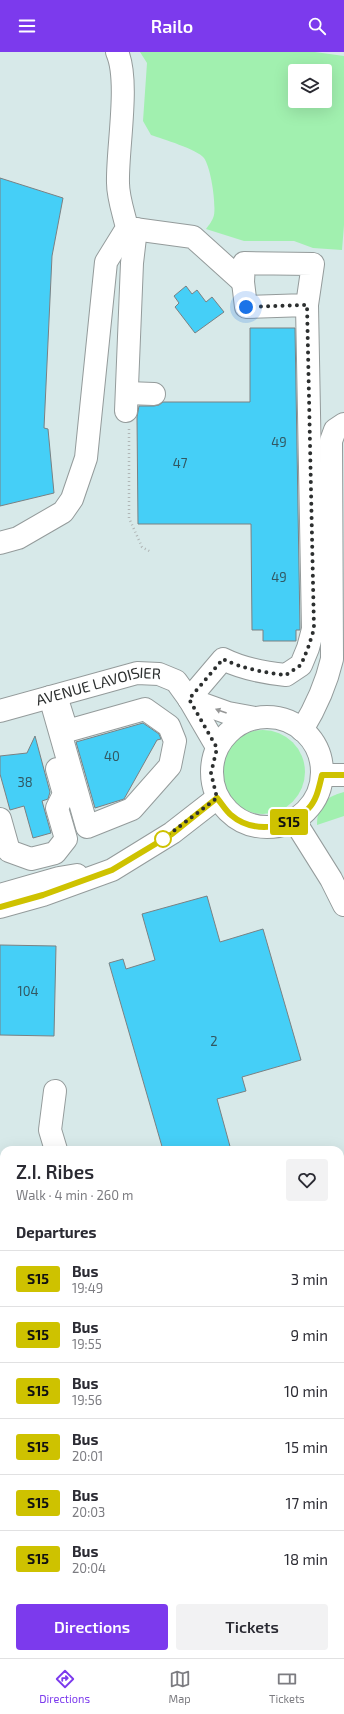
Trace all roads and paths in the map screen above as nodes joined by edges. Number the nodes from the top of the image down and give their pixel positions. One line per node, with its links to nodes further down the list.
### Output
1 (117, 52): 2 (main road)
2 (132, 229): 3 (main road); 6 (main road); 8 (main road)
3 (243, 282): 4 (main road); 4 (main road)
4 (307, 305): 11 (main road)
5 (154, 394): 6 (main road)
6 (127, 402): 9 (path)
7 (344, 424): 14 (main road)
8 (0, 544)
9 (151, 552)
10 (47, 698): 10 (main road); 11 (main road, AVENUE LAVOISIER); 12 (main road, AVENUE LAVOISIER); 19 (main road)
11 (189, 699): 13 (main road, one-way to 11); 15 (main road, AVENUE LAVOISIER)
12 (0, 711)
13 (255, 718): 14 (main road); 15 (main road)
14 (302, 730): 16 (main road)
15 (217, 748): 18 (main road)
16 (322, 775): 17 (main road); 20 (main road)
17 (344, 776)
18 (217, 798): 20 (main road); 21 (main road)
19 (0, 819)
20 (294, 820): 23 (main road)
21 (112, 870): 22 (main road); 24 (main road)
22 (0, 895)
23 (344, 905)
24 (0, 907)
25 (55, 1092): 26 (main road)
26 (55, 1146)

